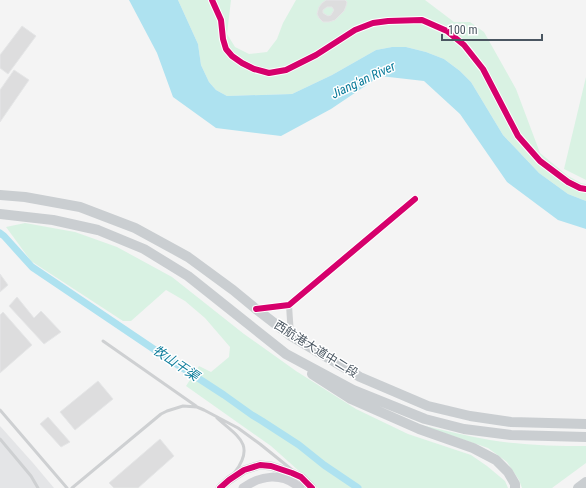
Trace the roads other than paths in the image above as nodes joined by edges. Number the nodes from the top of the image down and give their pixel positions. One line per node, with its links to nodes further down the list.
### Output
1 (0, 195): 5 (main road, 西航港大道中二段)
2 (415, 200): 4 (street)
3 (0, 214): 8 (main road, 西航港大道中二段)
4 (289, 305): 5 (street); 6 (street)
5 (256, 309): 6 (main road, 西航港大道中二段)
6 (291, 336): 12 (main road, 西航港大道中二段)
7 (104, 341): 9 (lane)
8 (286, 354): 13 (main road, 西航港大道中二段); 24 (main road)
9 (197, 407): 11 (lane); 20 (lane)
10 (0, 410): 19 (lane)
11 (214, 415): 15 (lane); 17 (lane)
12 (586, 424)
13 (586, 437)
14 (0, 439): 18 (lane)
15 (229, 480): 17 (street); 21 (street)
16 (586, 482): 25 (main road)
17 (299, 483): 22 (street); 23 (street)
18 (38, 488)
19 (67, 488)
20 (72, 488)
21 (220, 488)
22 (243, 488)
23 (312, 488)
24 (515, 488)
25 (578, 488)

